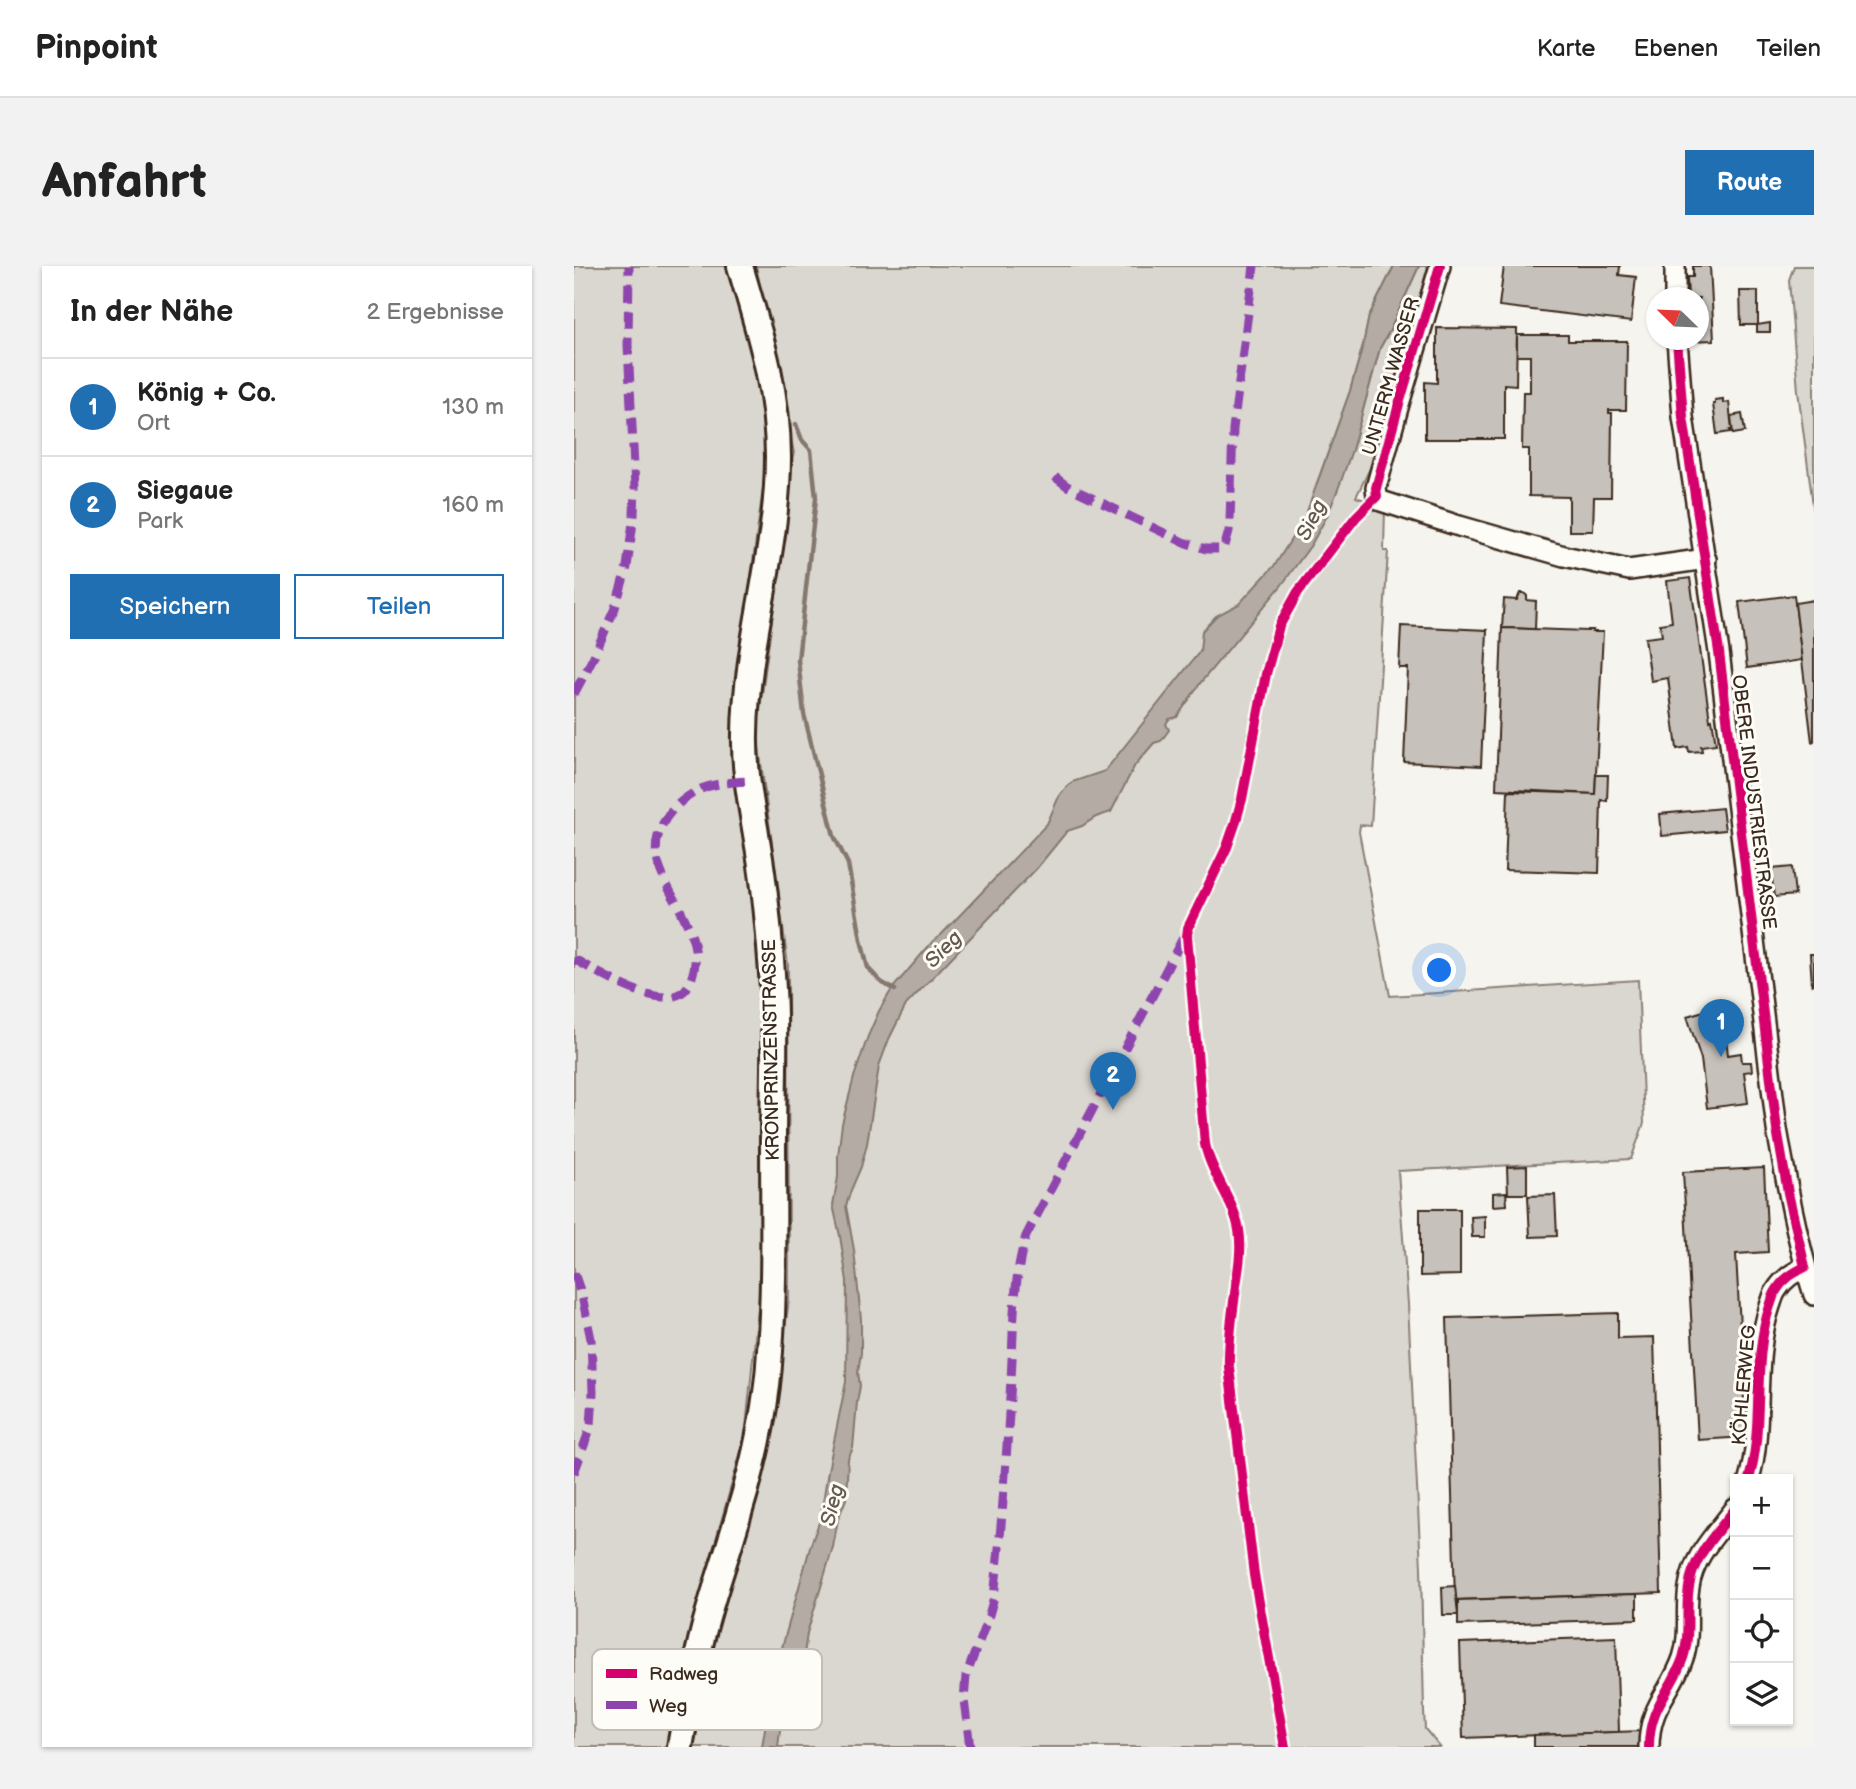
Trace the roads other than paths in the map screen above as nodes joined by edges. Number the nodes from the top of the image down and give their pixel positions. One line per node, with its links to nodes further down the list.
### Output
1 (740, 266): 11 (main road, KRONPRINZENSTRASSE)
2 (1440, 266): 6 (street, UNTERM WASSER)
3 (1675, 266): 4 (street)
4 (1675, 287)
5 (1678, 350): 6 (street, OBERE INDUSTRIESTRASSE)
6 (1706, 559): 7 (street, OBERE INDUSTRIESTRASSE)
7 (1805, 1267): 8 (street, OBERE INDUSTRIESTRASSE); 9 (street, KÖHLERWEG)
8 (1814, 1295)
9 (1750, 1474)
10 (1730, 1515): 12 (street)
11 (699, 1649)
12 (1648, 1747)

